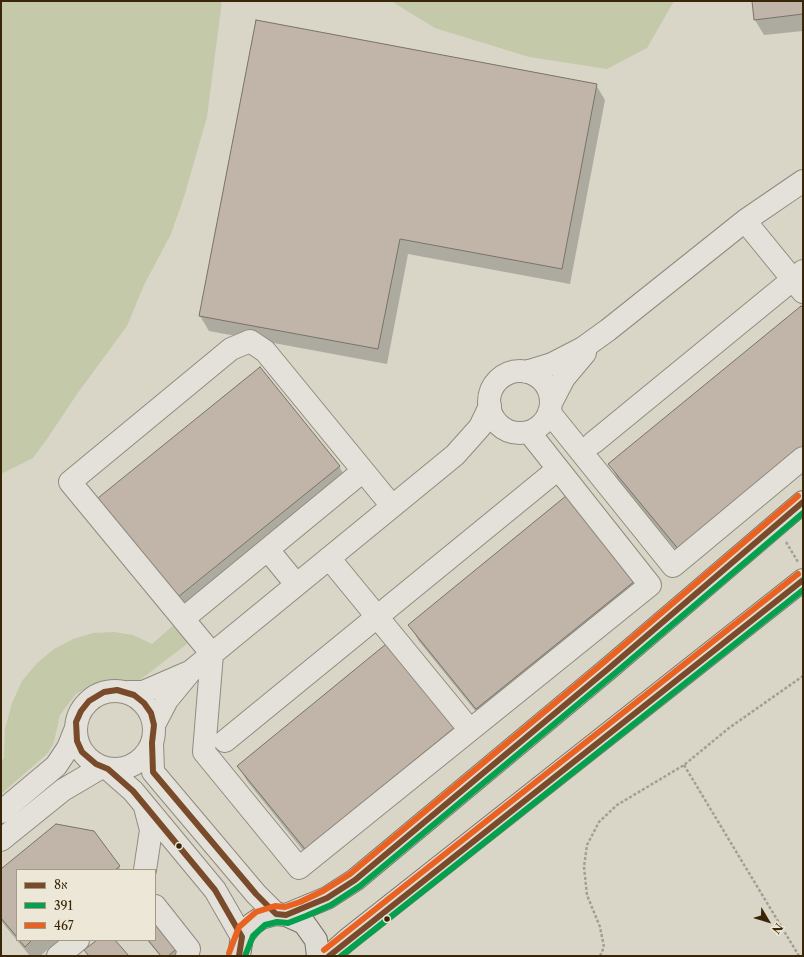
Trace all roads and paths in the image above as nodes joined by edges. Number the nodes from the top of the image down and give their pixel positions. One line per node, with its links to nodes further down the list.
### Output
1 (803, 181): 2 (street)
2 (745, 221): 3 (street); 4 (street)
3 (800, 281): 9 (street)
4 (608, 330): 5 (street); 7 (street)
5 (526, 372): 6 (street); 7 (street)
6 (490, 406): 8 (street); 10 (street)
7 (550, 408): 8 (street); 11 (street)
8 (522, 432): 10 (street); 12 (street)
9 (593, 443)
10 (454, 455): 15 (street)
11 (803, 458)
12 (558, 469): 21 (street); 28 (street)
13 (363, 471): 15 (street); 17 (street); 22 (street)
14 (803, 502): 16 (main road)
15 (392, 506): 18 (street)
16 (776, 524): 19 (path); 38 (main road)
17 (268, 550): 20 (street); 22 (street)
18 (329, 558): 20 (street); 21 (street)
19 (801, 572): 44 (main road)
20 (296, 584): 23 (street)
21 (377, 616): 28 (street); 30 (street)
22 (183, 619): 23 (street)
23 (212, 654): 24 (street); 28 (street)
24 (190, 672): 26 (street); 29 (street)
25 (803, 676): 31 (path)
26 (129, 692): 27 (street); 29 (street)
27 (76, 728): 32 (street); 34 (street)
28 (470, 730)
29 (153, 734): 32 (street); 38 (street)
30 (225, 741)
31 (684, 765): 45 (path); 46 (path)
32 (105, 768): 33 (street); 35 (street)
33 (145, 806): 36 (street); 40 (street)
34 (1, 812)
35 (1, 840)
36 (144, 869)
37 (156, 907): 42 (street)
38 (281, 915): 40 (main road); 43 (main road)
39 (77, 941): 41 (street)
40 (239, 949)
41 (58, 956)
42 (187, 956)
43 (318, 956)
44 (330, 956)
45 (600, 956)
46 (800, 956)

